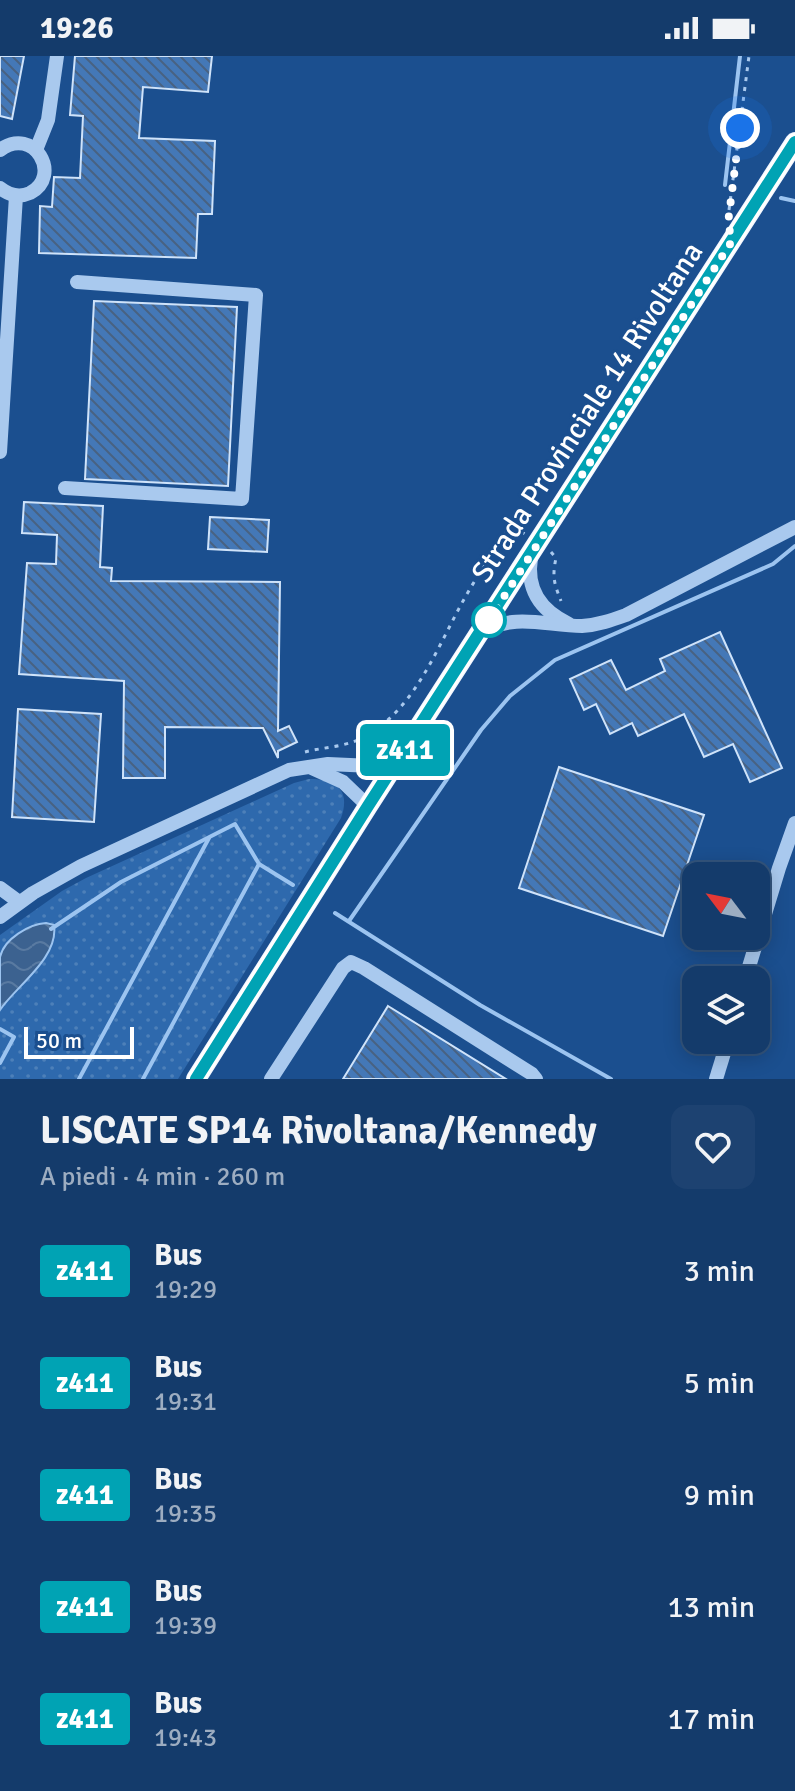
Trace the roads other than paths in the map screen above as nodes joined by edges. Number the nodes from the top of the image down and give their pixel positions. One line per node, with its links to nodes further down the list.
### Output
1 (57, 56): 4 (street)
2 (795, 142): 12 (main road, Strada Provinciale 14 Rivoltana)
3 (0, 150): 4 (street)
4 (36, 150): 6 (street)
5 (0, 188): 6 (street)
6 (16, 196): 8 (street)
7 (77, 282): 10 (street)
8 (2, 380): 9 (street)
9 (0, 452)
10 (65, 488)
11 (795, 527): 13 (street)
12 (535, 548): 13 (street); 14 (main road, Strada Provinciale 14 Rivoltana)
13 (573, 625): 14 (street)
14 (480, 634): 16 (main road, Strada Provinciale 14 Rivoltana)
15 (308, 766): 16 (street); 17 (street); 20 (street)
16 (394, 767): 17 (main road, Strada Provinciale 14 Rivoltana)
17 (368, 806): 24 (main road, Strada Provinciale 14 Rivoltana)
18 (795, 823): 22 (street)
19 (0, 888): 20 (street)
20 (19, 902): 21 (street)
21 (0, 917)
22 (749, 966)
23 (724, 1054): 27 (street)
24 (196, 1079)
25 (271, 1079): 26 (street)
26 (536, 1079)
27 (716, 1079)

